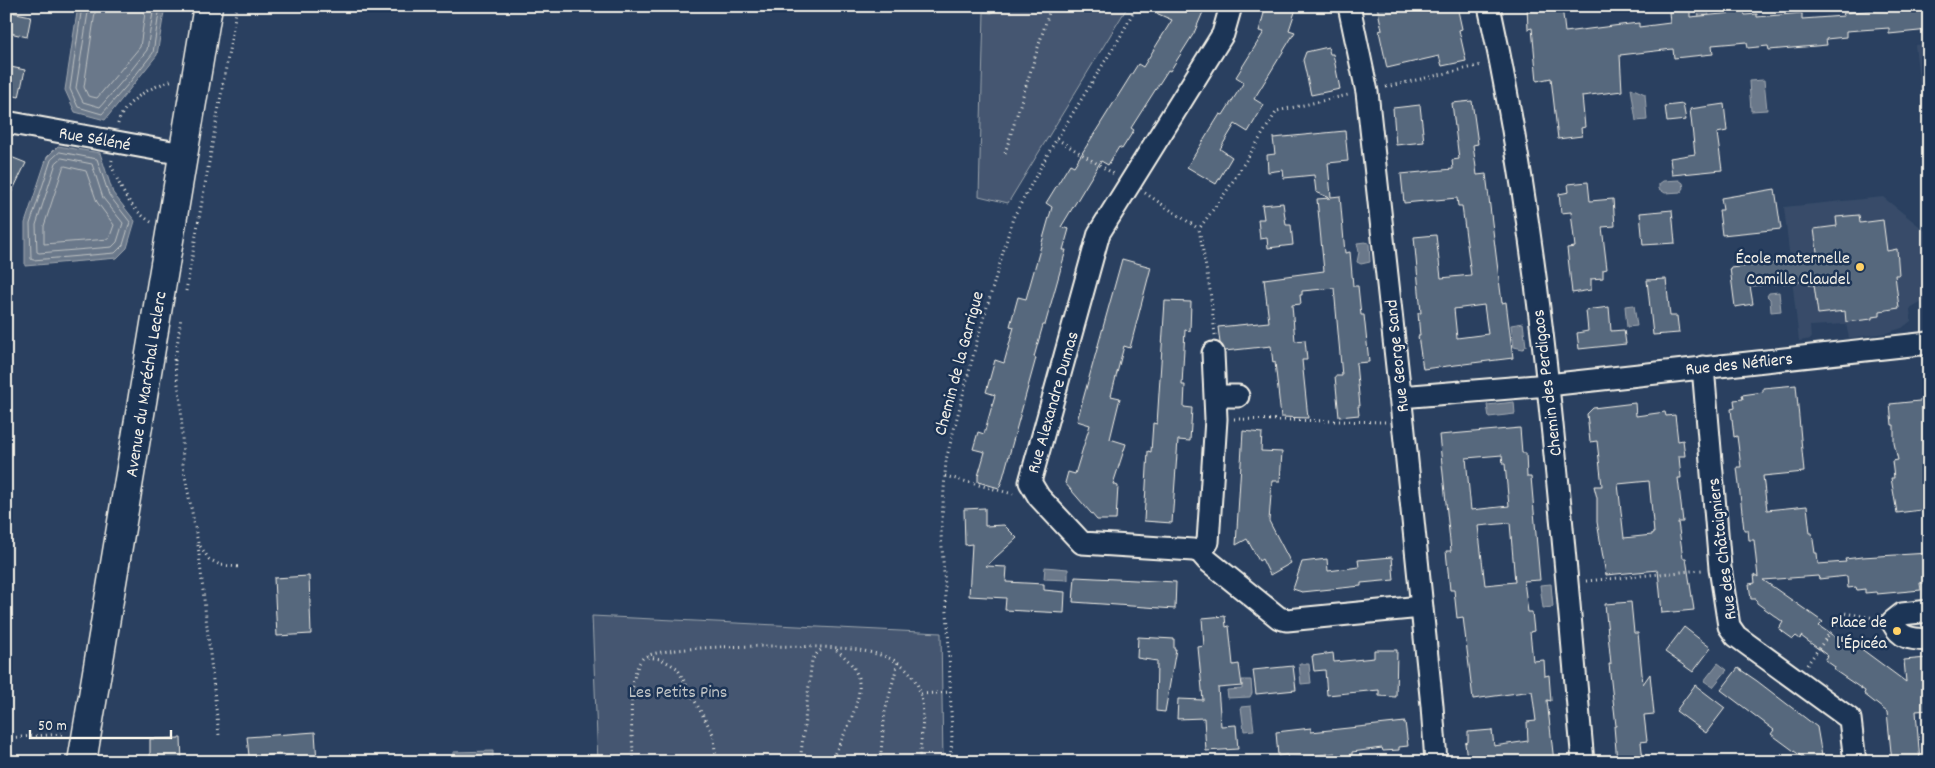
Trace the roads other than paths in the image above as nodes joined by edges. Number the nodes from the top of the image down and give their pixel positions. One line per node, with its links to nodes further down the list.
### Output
1 (208, 6): 6 (main road, Avenue du Maréchal Leclerc)
2 (1231, 6): 14 (street, Rue Alexandre Dumas)
3 (1349, 6): 13 (street, Rue George Sand)
4 (1489, 6): 10 (street, Chemin des Perdigaos)
5 (6, 122): 6 (street, Rue Séléné)
6 (183, 154): 18 (main road, Avenue du Maréchal Leclerc)
7 (1929, 343): 9 (street, Rue des Néfliers)
8 (1213, 352): 11 (street)
9 (1703, 367): 10 (street, Rue des Néfliers); 21 (street, Rue des Châtaigniers)
10 (1548, 384): 13 (street, Rue des Néfliers); 20 (street, Chemin des Perdigaos)
11 (1216, 396): 12 (street); 14 (street)
12 (1238, 396)
13 (1400, 397): 15 (street, Rue George Sand)
14 (1200, 552): 15 (street)
15 (1421, 607): 19 (street, Rue George Sand)
16 (1929, 611): 17 (street)
17 (1929, 640)
18 (82, 762)
19 (1436, 762)
20 (1583, 762)
21 (1854, 762)

